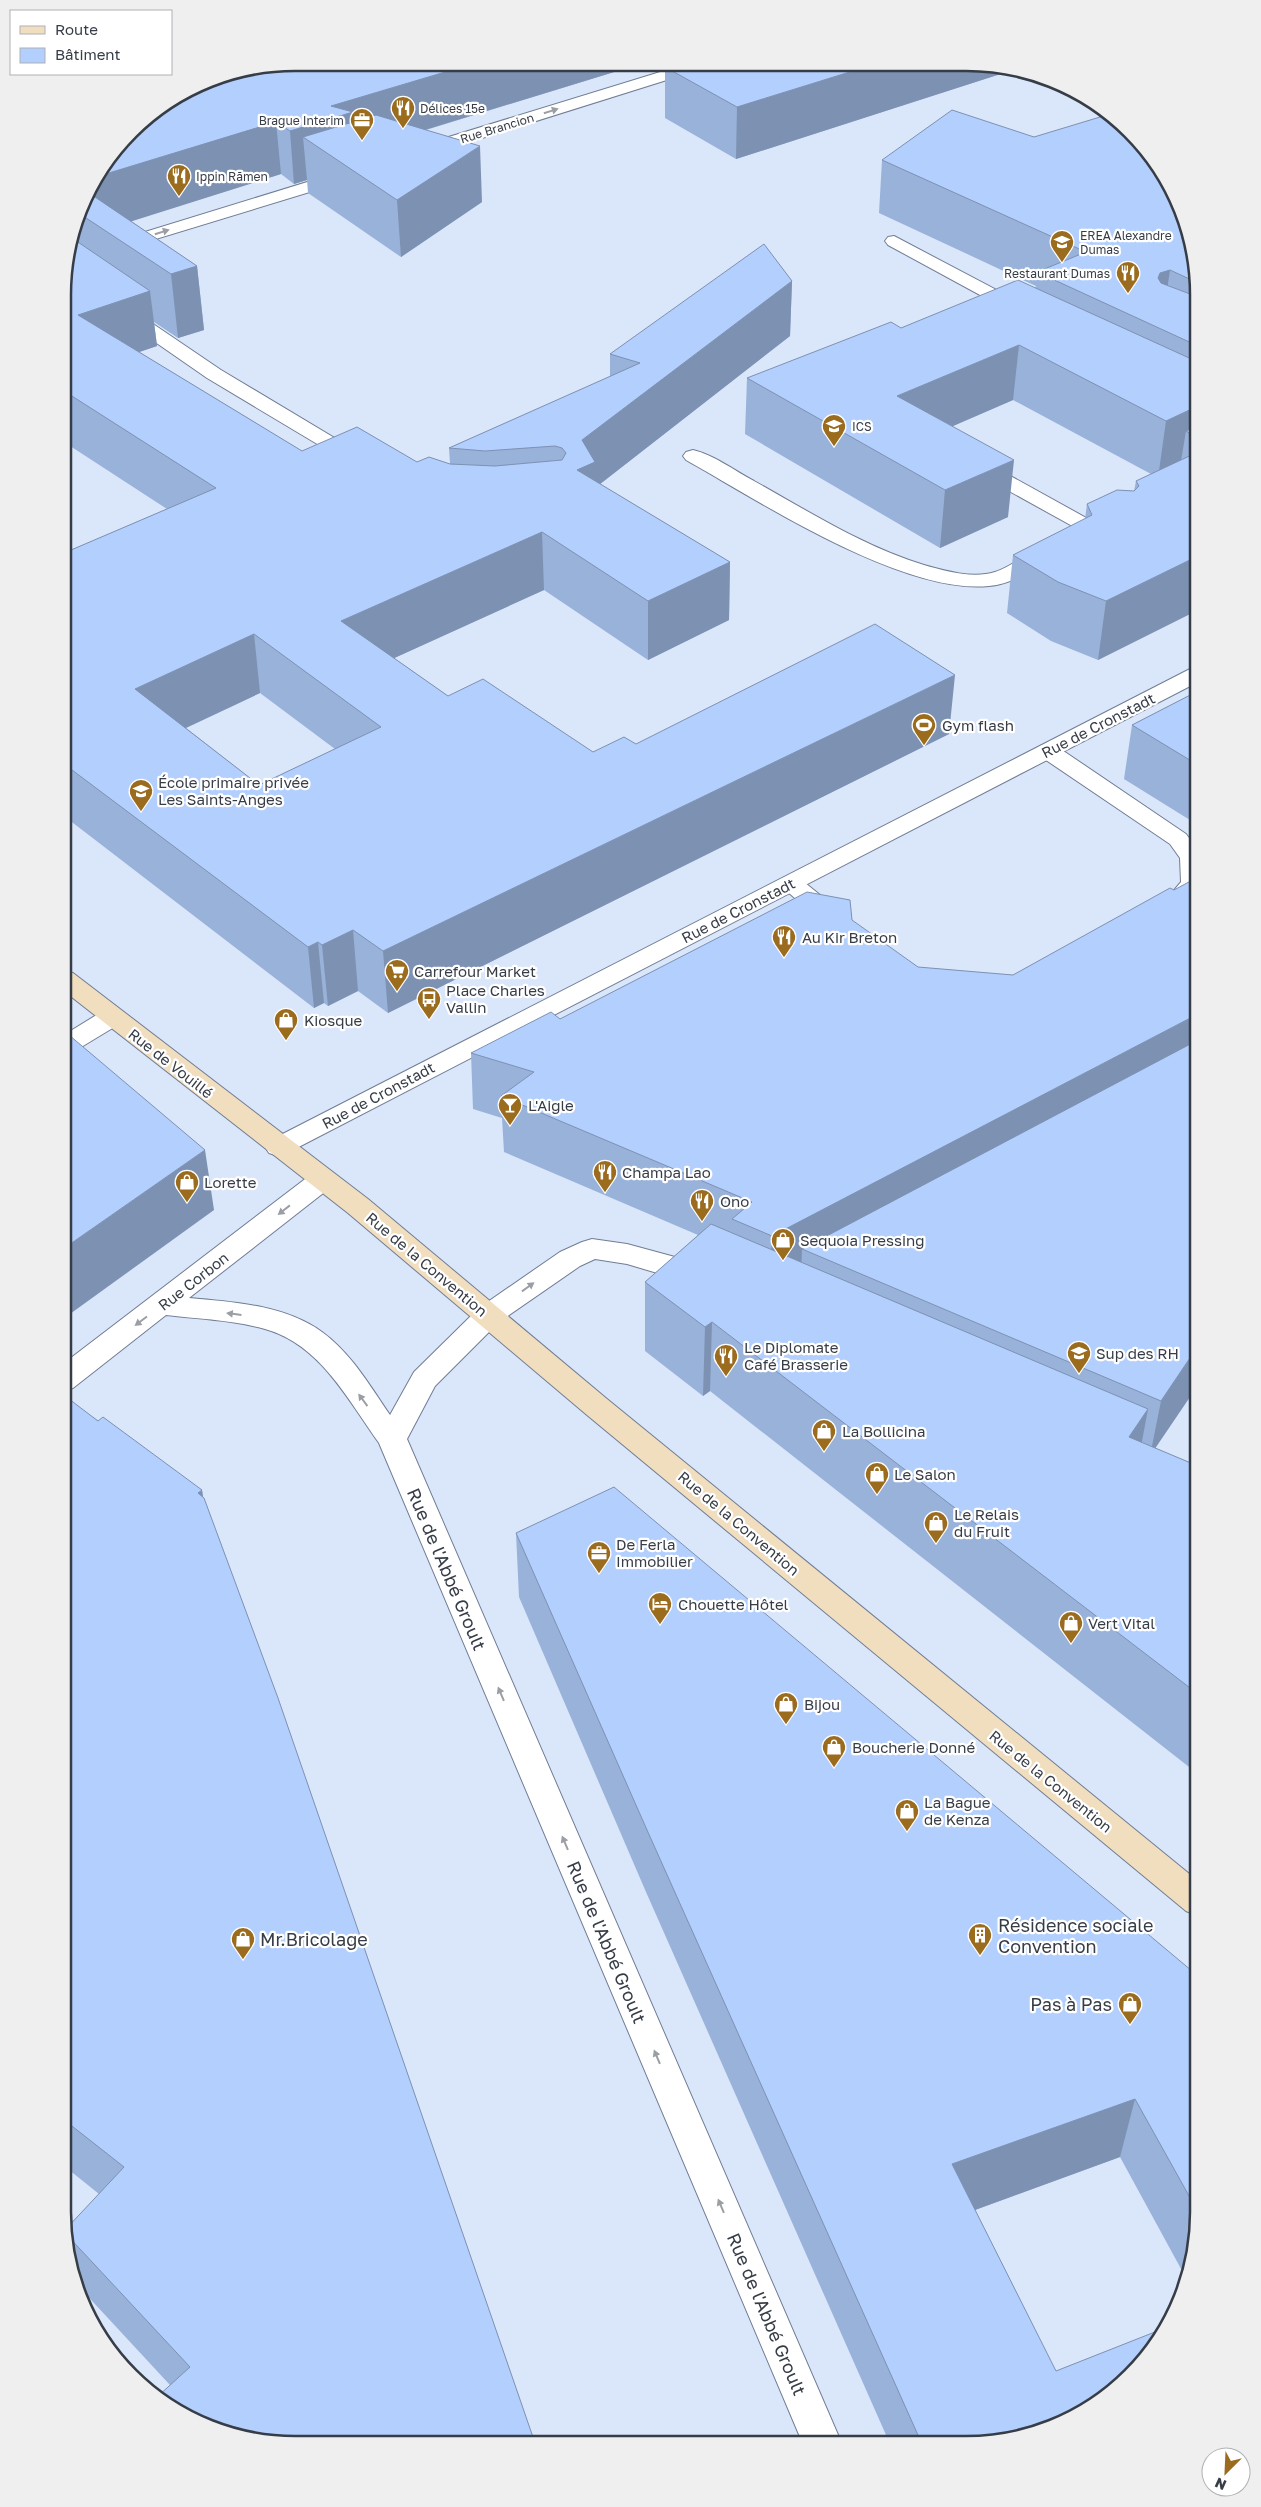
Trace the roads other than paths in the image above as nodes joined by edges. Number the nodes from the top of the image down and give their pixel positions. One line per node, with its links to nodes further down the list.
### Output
1 (680, 71): 2 (street, Rue Brancion, one-way to 1)
2 (404, 157)
3 (357, 171): 5 (street, one-way to 3)
4 (894, 241): 7 (street)
5 (73, 267)
6 (111, 303): 10 (street)
7 (1040, 320)
8 (693, 456): 12 (street)
9 (964, 458): 12 (street)
10 (373, 469)
11 (1106, 513): 12 (street)
12 (1070, 537): 13 (street)
13 (1118, 543)
14 (1190, 678): 15 (street, Rue de Cronstadt)
15 (1048, 751): 16 (street); 17 (street, Rue de Cronstadt)
16 (1190, 855)
17 (790, 883): 20 (street); 24 (street, Rue de Cronstadt)
18 (1190, 887): 19 (street)
19 (1153, 914)
20 (851, 932)
21 (71, 985): 22 (main road, Rue de Vouillé)
22 (112, 1017): 23 (street); 24 (main road, Rue de Vouillé)
23 (71, 1042)
24 (278, 1147): 25 (main road, Rue de la Convention)
25 (322, 1180): 27 (street, Rue Corbon, one-way to 27); 28 (main road, Rue de la Convention)
26 (728, 1288): 28 (street, one-way to 26)
27 (163, 1305): 29 (street, Rue Corbon, one-way to 29); 30 (street, Rue de l'Abbé Groult, one-way to 27)
28 (489, 1315): 30 (street); 31 (main road, Rue de la Convention)
29 (71, 1374)
30 (392, 1439): 32 (street, Rue de l'Abbé Groult, one-way to 30)
31 (1190, 1894)
32 (820, 2436)

